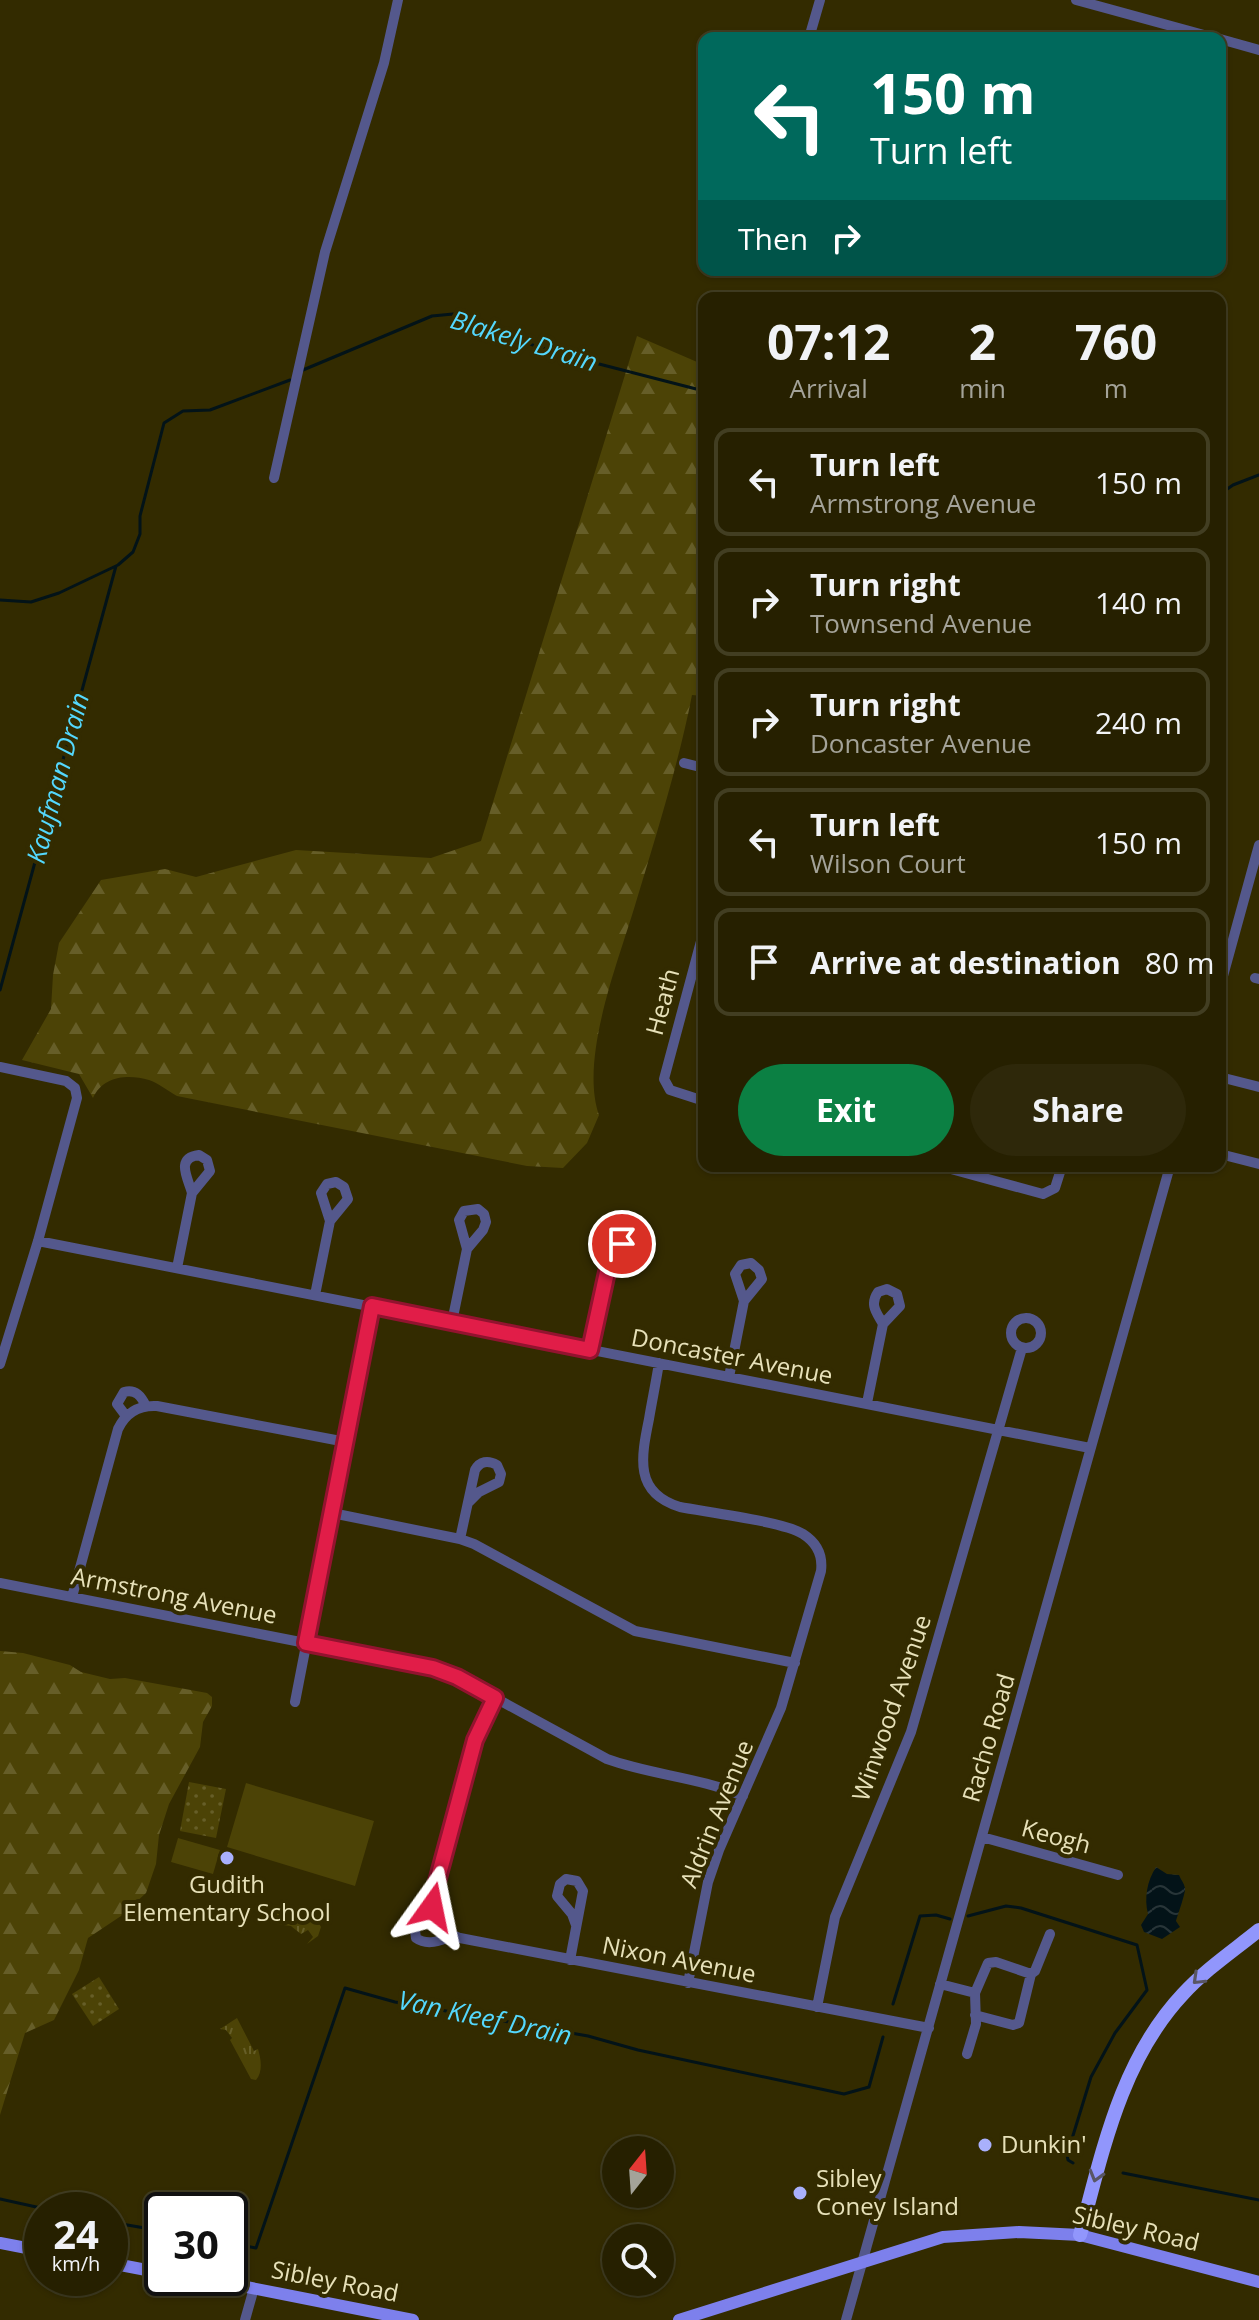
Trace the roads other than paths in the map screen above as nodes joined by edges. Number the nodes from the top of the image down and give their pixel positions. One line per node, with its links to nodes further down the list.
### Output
1 (398, 0): 8 (street)
2 (820, 0): 4 (street)
3 (1076, 0): 5 (street)
4 (811, 32)
5 (1193, 32)
6 (1226, 41): 7 (street)
7 (1259, 50)
8 (274, 478)
9 (684, 763): 10 (street)
10 (698, 766)
11 (1259, 845): 12 (street)
12 (1257, 862): 13 (street)
13 (1255, 875): 15 (street)
14 (698, 951): 19 (street, Heath)
15 (1226, 968)
16 (0, 1067): 27 (street)
17 (1226, 1079): 18 (street)
18 (1259, 1087)
19 (698, 1099)
20 (1226, 1156): 21 (street)
21 (1259, 1164)
22 (961, 1172): 23 (street)
23 (1060, 1172)
24 (1168, 1172): 46 (street, Racho Road)
25 (192, 1193): 29 (street)
26 (330, 1221): 31 (street)
27 (38, 1241): 29 (street, Doncaster Avenue); 39 (street)
28 (467, 1249): 34 (street)
29 (177, 1268): 31 (street, Doncaster Avenue)
30 (607, 1272): 37 (street)
31 (315, 1295): 33 (street, Doncaster Avenue)
32 (744, 1301): 40 (street)
33 (372, 1306): 34 (street, Doncaster Avenue); 45 (street)
34 (452, 1322): 37 (street, Doncaster Avenue)
35 (883, 1324): 41 (street)
36 (1022, 1348): 44 (street, Winwood Avenue)
37 (590, 1350): 38 (street, Doncaster Avenue)
38 (659, 1363): 40 (street, Doncaster Avenue); 53 (street, Aldrin Avenue)
39 (0, 1364)
40 (729, 1377): 41 (street, Doncaster Avenue)
41 (867, 1403): 44 (street, Doncaster Avenue)
42 (146, 1406): 43 (street); 43 (street); 45 (street)
43 (126, 1416): 51 (street)
44 (997, 1430): 46 (street, Doncaster Avenue); 69 (street, Winwood Avenue)
45 (346, 1442): 48 (street)
46 (1090, 1448): 57 (street, Racho Road)
47 (469, 1502): 49 (street)
48 (332, 1513): 49 (street); 52 (street)
49 (460, 1539): 53 (street)
50 (0, 1583): 51 (street, Armstrong Avenue)
51 (72, 1597): 52 (street, Armstrong Avenue)
52 (305, 1648): 54 (street, Armstrong Avenue); 55 (street)
53 (795, 1663): 56 (street, Aldrin Avenue)
54 (495, 1698): 56 (street, Armstrong Avenue); 59 (street)
55 (295, 1702)
56 (743, 1796): 66 (street, Aldrin Avenue)
57 (982, 1837): 58 (street, Keogh); 67 (street, Racho Road)
58 (1118, 1875)
59 (433, 1899): 63 (street); 63 (street, Nixon Avenue)
60 (576, 1925): 64 (street)
61 (1259, 1930): 73 (highway, one-way to 73)
62 (1050, 1934): 65 (street)
63 (452, 1936): 64 (street, Nixon Avenue)
64 (570, 1960): 66 (street, Nixon Avenue)
65 (1031, 1974): 68 (street); 70 (street)
66 (688, 1983): 69 (street, Nixon Avenue)
67 (940, 1984): 68 (street); 71 (street, Racho Road)
68 (975, 1993): 70 (street)
69 (817, 2007): 71 (street, Nixon Avenue)
70 (975, 2015): 72 (street)
71 (929, 2028): 76 (street, Racho Road)
72 (967, 2054)
73 (1080, 2235): 76 (main road, Sibley Road); 77 (main road, Sibley Road)
74 (0, 2243): 75 (main road)
75 (24, 2248)
76 (864, 2260): 82 (main road, Sibley Road); 83 (street, Racho Road)
77 (1259, 2282)
78 (248, 2287): 79 (main road, Sibley Road)
79 (254, 2288): 80 (street); 81 (main road, Sibley Road)
80 (245, 2320)
81 (413, 2320)
82 (679, 2320)
83 (846, 2320)

